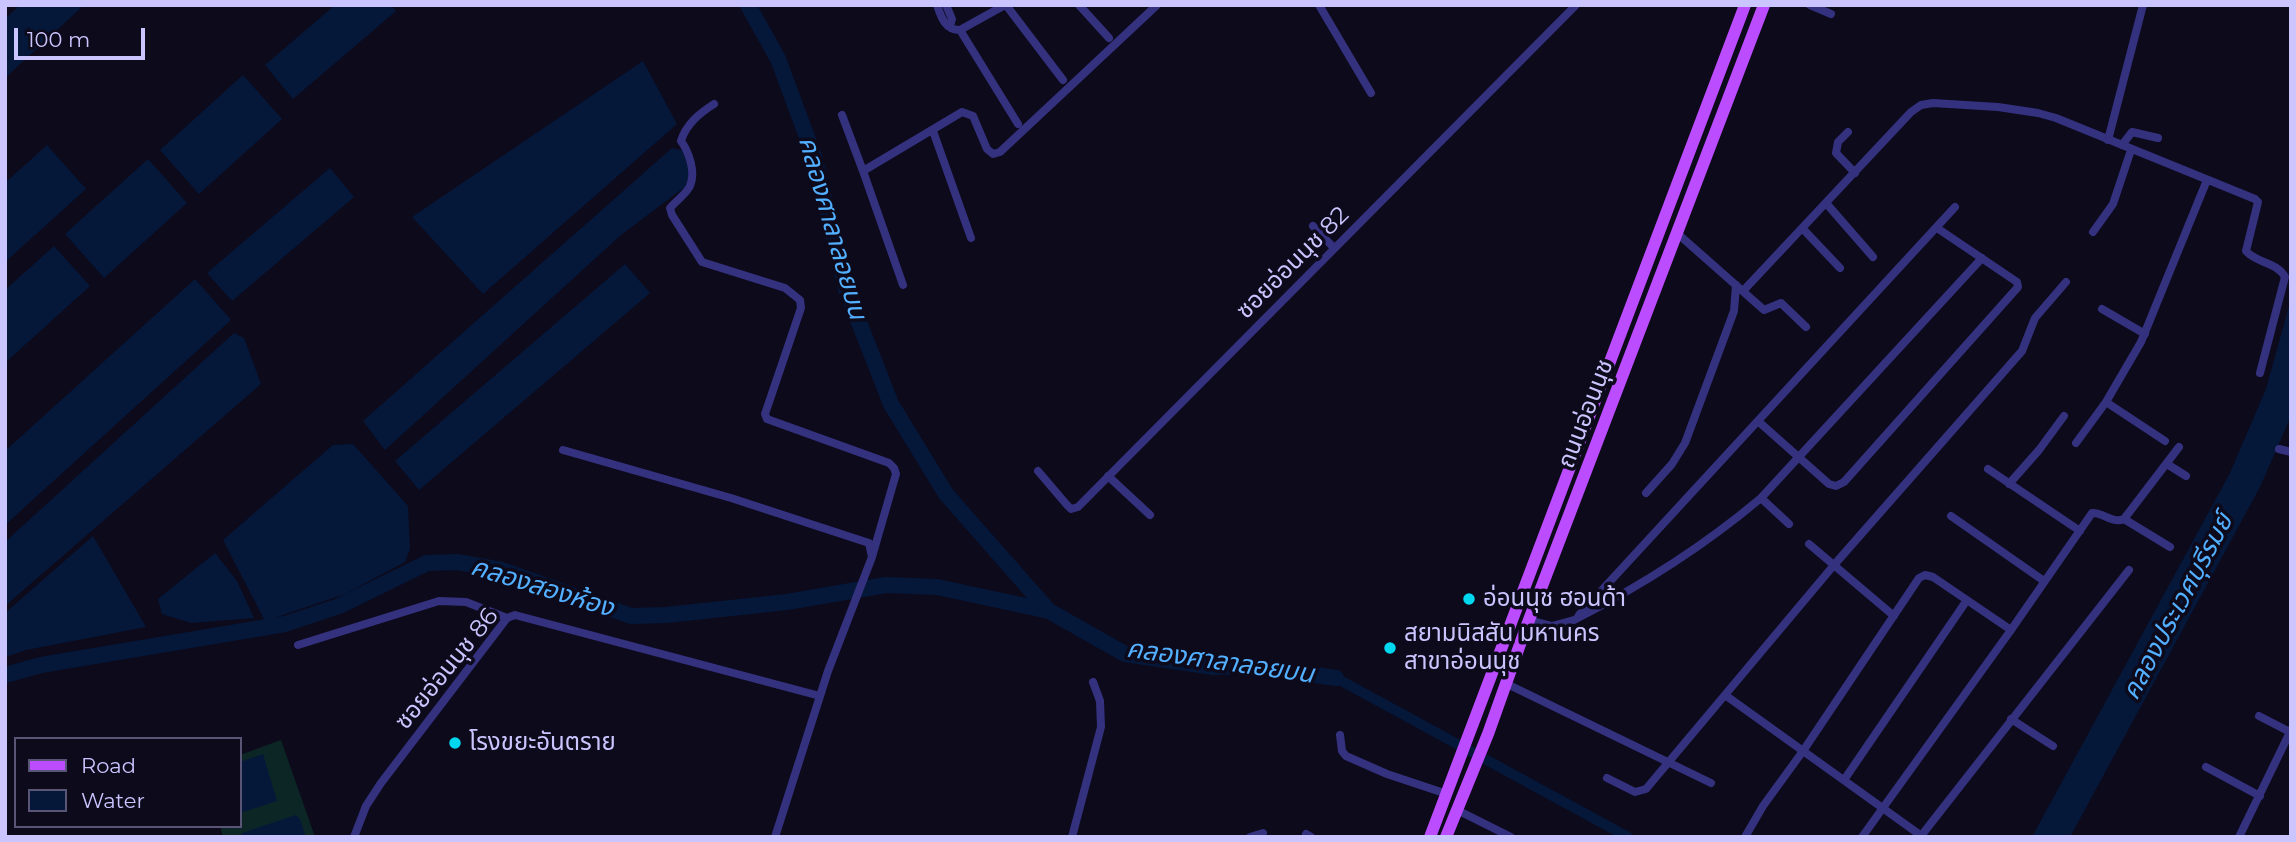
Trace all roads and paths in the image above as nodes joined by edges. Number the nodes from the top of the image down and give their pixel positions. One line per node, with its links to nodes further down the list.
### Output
1 (937, 5): 13 (street)
2 (946, 5): 13 (street)
3 (1005, 5): 14 (street); 16 (street)
4 (1079, 5): 15 (street)
5 (1157, 5): 21 (street)
6 (1319, 5): 17 (street)
7 (1576, 5): 40 (street, ซอยอ่อนนุช 82)
8 (1745, 5): 29 (main road, ถนนอ่อนนุช)
9 (1764, 5): 31 (main road, ถนนอ่อนนุช)
10 (1810, 5): 12 (street)
11 (2143, 5): 24 (street)
12 (1831, 14)
13 (950, 26): 14 (street)
14 (961, 30): 20 (street)
15 (1109, 38)
16 (1063, 80)
17 (1371, 93)
18 (714, 104): 76 (street)
19 (842, 115): 27 (street)
20 (1018, 124)
21 (933, 131): 27 (street); 39 (street)
22 (1848, 132): 28 (street)
23 (2158, 138): 25 (street)
24 (2108, 140): 25 (street); 28 (street)
25 (2122, 145): 26 (street)
26 (2131, 150): 30 (street); 37 (street)
27 (863, 172): 45 (street)
28 (1855, 173): 32 (street)
29 (1682, 176): 31 (main road); 102 (main road, ถนนอ่อนนุช)
30 (2207, 180): 49 (street); 50 (street)
31 (1697, 182): 38 (main road, ถนนอ่อนนุช)
32 (1826, 203): 36 (street); 41 (street)
33 (1955, 207): 35 (street)
34 (1313, 226): 40 (street)
35 (1937, 228): 42 (street); 53 (street)
36 (1803, 229): 43 (street); 46 (street)
37 (2093, 232)
38 (1678, 234): 46 (street); 83 (main road, ถนนอ่อนนุช)
39 (971, 238)
40 (1334, 248): 65 (street, ซอยอ่อนนุช 82)
41 (1873, 257)
42 (1982, 258): 60 (street); 60 (street)
43 (1840, 268)
44 (2066, 282): 77 (street)
45 (903, 285)
46 (1740, 288): 48 (street); 67 (street)
47 (2102, 309): 49 (street)
48 (1806, 327)
49 (2144, 337): 51 (street)
50 (2260, 373)
51 (2106, 402): 54 (street); 55 (street)
52 (2064, 416): 66 (street)
53 (1759, 422): 60 (street); 84 (street)
54 (2165, 441)
55 (2076, 443)
56 (2179, 447): 61 (street)
57 (2278, 449): 59 (street)
58 (563, 450): 76 (street)
59 (2291, 452)
60 (1798, 457): 68 (street)
61 (2167, 464): 64 (street); 71 (street)
62 (1988, 469): 66 (street)
63 (1038, 471): 65 (street, ซอยอ่อนนุช 82)
64 (2186, 476)
65 (1108, 477): 69 (street)
66 (2009, 484): 73 (street)
67 (1646, 493)
68 (1761, 498): 72 (street); 84 (street)
69 (1150, 515)
70 (1951, 516): 79 (street)
71 (2124, 519): 73 (street); 75 (street)
72 (1789, 524)
73 (2080, 531): 79 (street)
74 (1809, 544): 77 (street)
75 (2170, 547)
76 (872, 557): 90 (street)
77 (1834, 565): 81 (street); 89 (street)
78 (2129, 570): 92 (street)
79 (2044, 581): 85 (street)
80 (1967, 600): 81 (street); 85 (street); 100 (street)
81 (1894, 616): 96 (street)
82 (508, 618): 86 (street); 90 (street, ซอยอ่อนนุช 86); 108 (street, ซอยอ่อนนุช 86)
83 (1529, 620): 84 (street); 88 (main road, ถนนอ่อนนุช)
84 (1574, 620)
85 (2011, 631): 104 (street)
86 (298, 645)
87 (1093, 682): 110 (street)
88 (1505, 684): 97 (street); 105 (main road, ถนนอ่อนนุช)
89 (1725, 695): 96 (street); 97 (street)
90 (820, 696): 109 (street)
91 (2259, 716): 93 (street)
92 (2011, 719): 95 (street); 107 (street)
93 (2290, 731): 103 (street)
94 (1340, 735): 102 (street)
95 (2053, 746)
96 (1803, 751): 100 (street); 115 (street)
97 (1669, 761): 99 (street); 101 (street)
98 (2206, 767): 103 (street)
99 (1607, 778)
100 (1844, 780): 104 (street)
101 (1711, 783)
102 (1447, 794): 112 (main road, ถนนอ่อนนุช)
103 (2260, 796): 117 (street)
104 (1882, 808): 107 (street); 116 (street)
105 (1457, 810): 113 (main road, ถนนอ่อนนุช); 114 (street)
106 (1263, 833): 111 (street)
107 (1922, 836)
108 (354, 837)
109 (775, 837)
110 (1072, 837)
111 (1250, 837)
112 (1430, 837)
113 (1446, 837)
114 (1511, 837)
115 (1745, 837)
116 (1862, 837)
117 (2239, 837)

